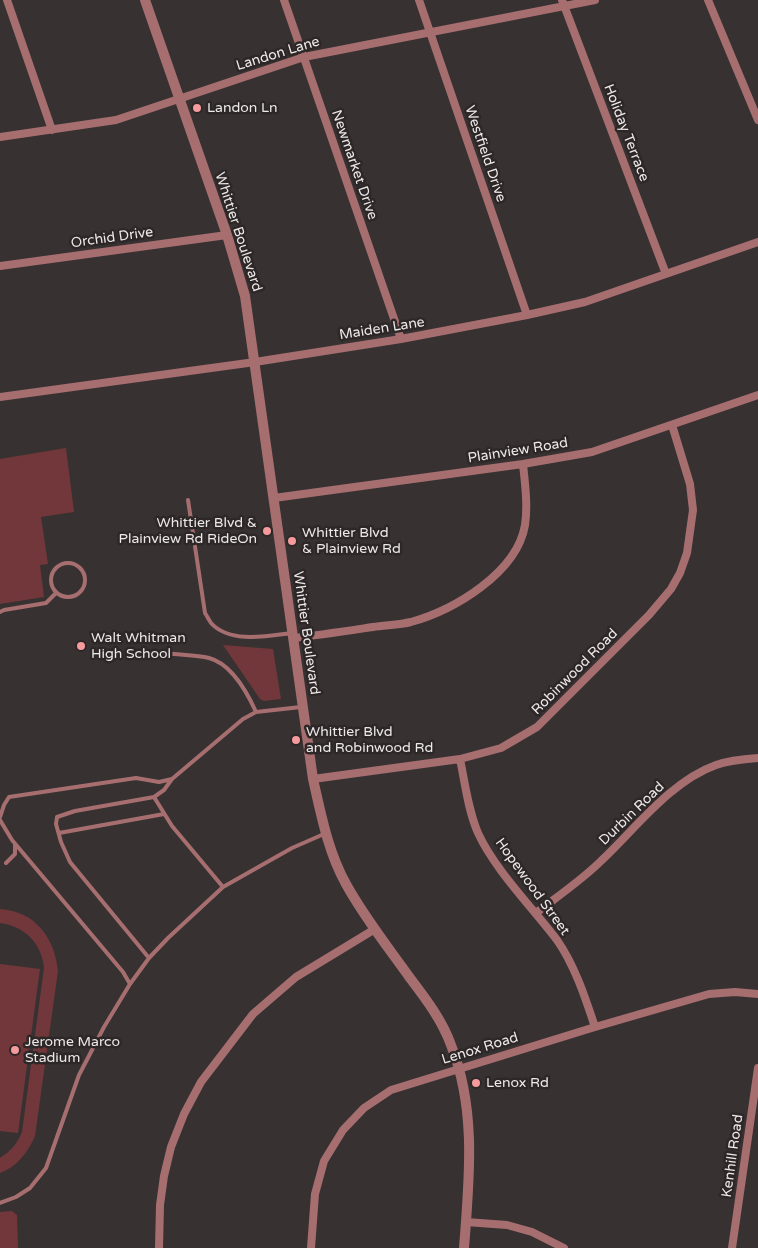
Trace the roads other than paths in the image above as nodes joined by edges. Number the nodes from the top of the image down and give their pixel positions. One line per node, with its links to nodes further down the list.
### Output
1 (7, 0): 12 (street)
2 (145, 0): 10 (street, Whittier Boulevard)
3 (284, 0): 9 (street, Newmarket Drive)
4 (419, 0): 8 (street, Westfield Drive)
5 (595, 0): 7 (street, Landon Lane)
6 (708, 0): 11 (street)
7 (563, 4): 8 (street, Landon Lane); 17 (street, Holiday Terrace)
8 (430, 32): 9 (street, Landon Lane); 18 (street, Westfield Drive)
9 (304, 57): 10 (street, Landon Lane); 19 (street, Newmarket Drive)
10 (180, 99): 12 (street, Landon Lane); 14 (street, Whittier Boulevard)
11 (758, 120)
12 (52, 130): 13 (street, Landon Lane)
13 (0, 137)
14 (226, 235): 16 (street, Orchid Drive); 20 (street, Whittier Boulevard)
15 (758, 242): 17 (street, Maiden Lane)
16 (0, 266)
17 (666, 274): 18 (street, Maiden Lane)
18 (527, 315): 19 (street, Maiden Lane)
19 (400, 339): 20 (street, Maiden Lane)
20 (255, 362): 22 (street, Maiden Lane); 25 (street, Whittier Boulevard)
21 (758, 395): 23 (street, Plainview Road)
22 (0, 397)
23 (672, 425): 24 (street, Plainview Road); 34 (street, Robinwood Road)
24 (523, 464): 25 (street, Plainview Road); 29 (street)
25 (274, 498): 29 (street, Whittier Boulevard)
26 (188, 500): 29 (lane)
27 (56, 593): 27 (lane); 28 (lane)
28 (0, 612)
29 (293, 636): 31 (street, Whittier Boulevard)
30 (131, 656): 32 (lane)
31 (303, 707): 32 (lane); 36 (street, Whittier Boulevard)
32 (256, 712): 35 (lane)
33 (758, 758): 45 (street, Durbin Road)
34 (460, 759): 36 (street, Robinwood Road); 45 (street, Hopewood Street)
35 (172, 779): 37 (lane); 39 (lane)
36 (313, 779): 41 (street, Whittier Boulevard)
37 (154, 797): 38 (lane); 40 (lane)
38 (164, 814): 40 (lane); 44 (lane)
39 (0, 818): 42 (lane)
40 (58, 833): 47 (lane)
41 (326, 833): 44 (lane); 46 (street, Whittier Boulevard)
42 (14, 842): 43 (lane); 48 (lane)
43 (6, 863)
44 (223, 887): 47 (lane)
45 (536, 914): 50 (street, Hopewood Street)
46 (375, 929): 51 (street, Whittier Boulevard); 55 (street)
47 (149, 958): 48 (lane)
48 (130, 984): 53 (lane)
49 (758, 994): 50 (street, Lenox Road)
50 (595, 1027): 51 (street, Lenox Road)
51 (459, 1068): 54 (street, Whittier Boulevard); 56 (street, Lenox Road)
52 (758, 1068): 59 (street, Kenhill Road)
53 (0, 1203)
54 (466, 1222): 57 (street, Whittier Boulevard); 58 (street)
55 (159, 1248)
56 (311, 1248)
57 (464, 1248)
58 (564, 1248)
59 (732, 1248)

